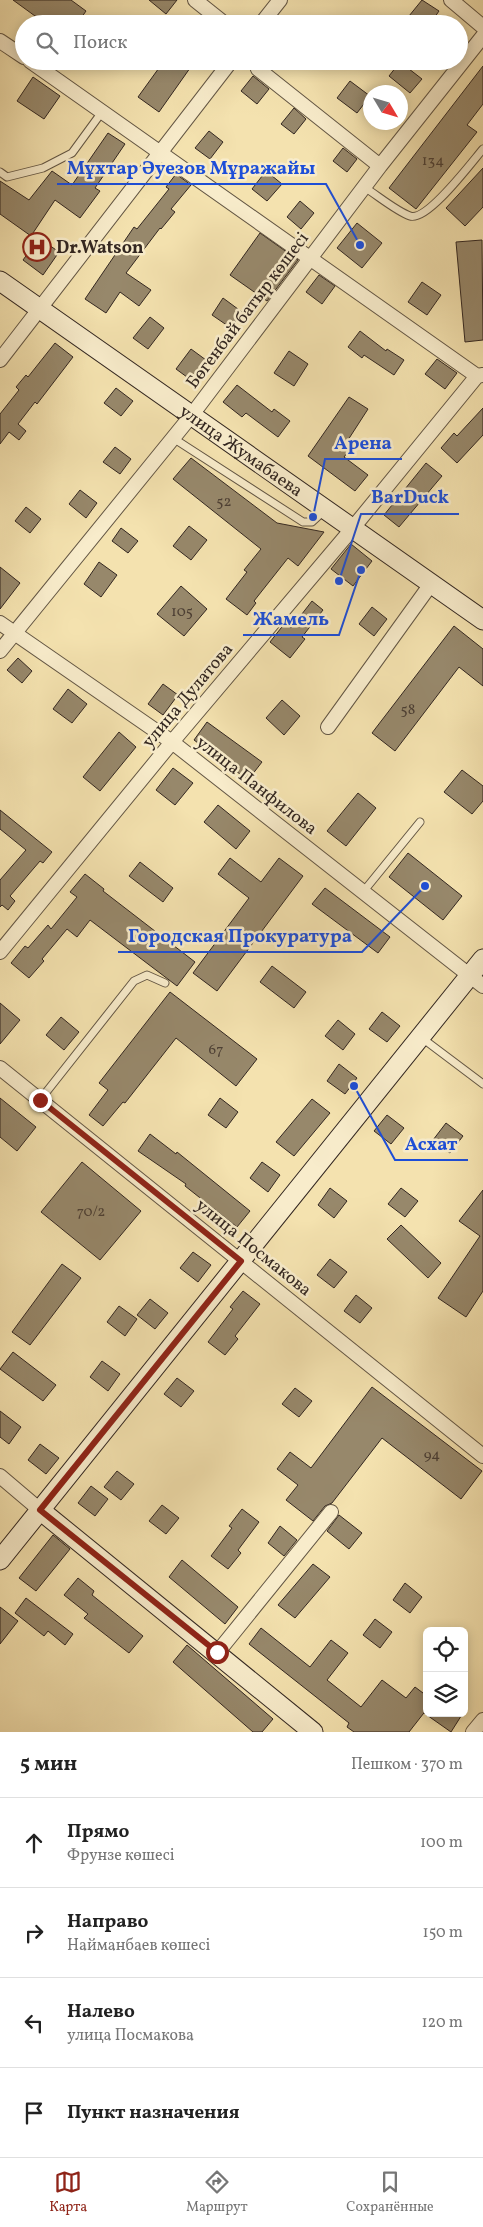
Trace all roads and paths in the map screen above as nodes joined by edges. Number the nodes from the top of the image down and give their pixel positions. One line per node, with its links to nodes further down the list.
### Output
1 (195, 0): 4 (street)
2 (280, 0): 5 (street)
3 (451, 0): 6 (street)
4 (214, 15)
5 (268, 15)
6 (483, 28)
7 (483, 36): 10 (street, Бөгенбай батыр көшесі)
8 (0, 40): 9 (street)
9 (15, 51)
10 (468, 55)
11 (43, 70): 15 (street)
12 (224, 70): 17 (street)
13 (259, 70): 18 (street)
14 (456, 70): 18 (street, Бөгенбай батыр көшесі)
15 (102, 112): 17 (street); 19 (lane)
16 (483, 150): 20 (lane)
17 (161, 154): 21 (street); 23 (street)
18 (380, 166): 20 (street, Бөгенбай батыр көшесі)
19 (0, 172)
20 (364, 187): 21 (street, Бөгенбай батыр көшесі)
21 (309, 258): 25 (street); 26 (street, Бөгенбай батыр көшесі)
22 (0, 281): 23 (street, улица Жумабаева)
23 (40, 310): 24 (street); 26 (street, улица Жумабаева)
24 (0, 360)
25 (480, 376): 29 (street, улица Дулатова)
26 (191, 416): 27 (street, Бөгенбай батыр көшесі); 28 (street, улица Жумабаева)
27 (173, 438): 28 (lane); 33 (street, Бөгенбай батыр көшесі)
28 (325, 510): 29 (street, улица Жумабаева)
29 (352, 529): 30 (street, улица Жумабаева); 36 (street, улица Дулатова)
30 (431, 584): 31 (street, улица Жумабаева); 35 (street)
31 (483, 620)
32 (0, 622): 33 (street, улица Панфилова)
33 (15, 633): 34 (street, Бөгенбай батыр көшесі); 36 (street, улица Панфилова)
34 (0, 651)
35 (328, 728)
36 (172, 742): 38 (street, улица Панфилова); 39 (street, улица Дулатова)
37 (420, 822): 38 (lane)
38 (364, 892): 41 (street, улица Панфилова)
39 (0, 952)
40 (483, 959): 41 (street)
41 (476, 981): 43 (street)
42 (165, 983): 46 (lane)
43 (421, 1037): 45 (lane); 47 (street)
44 (0, 1068): 46 (street, улица Посмакова)
45 (483, 1084)
46 (40, 1100): 47 (street, улица Посмакова)
47 (241, 1261): 48 (street, улица Посмакова); 50 (street)
48 (483, 1456)
49 (0, 1476): 50 (street)
50 (40, 1510): 52 (street); 53 (street)
51 (331, 1512): 53 (street)
52 (0, 1560)
53 (217, 1652): 55 (street)
54 (483, 1720): 56 (street)
55 (313, 1732)
56 (473, 1732)

